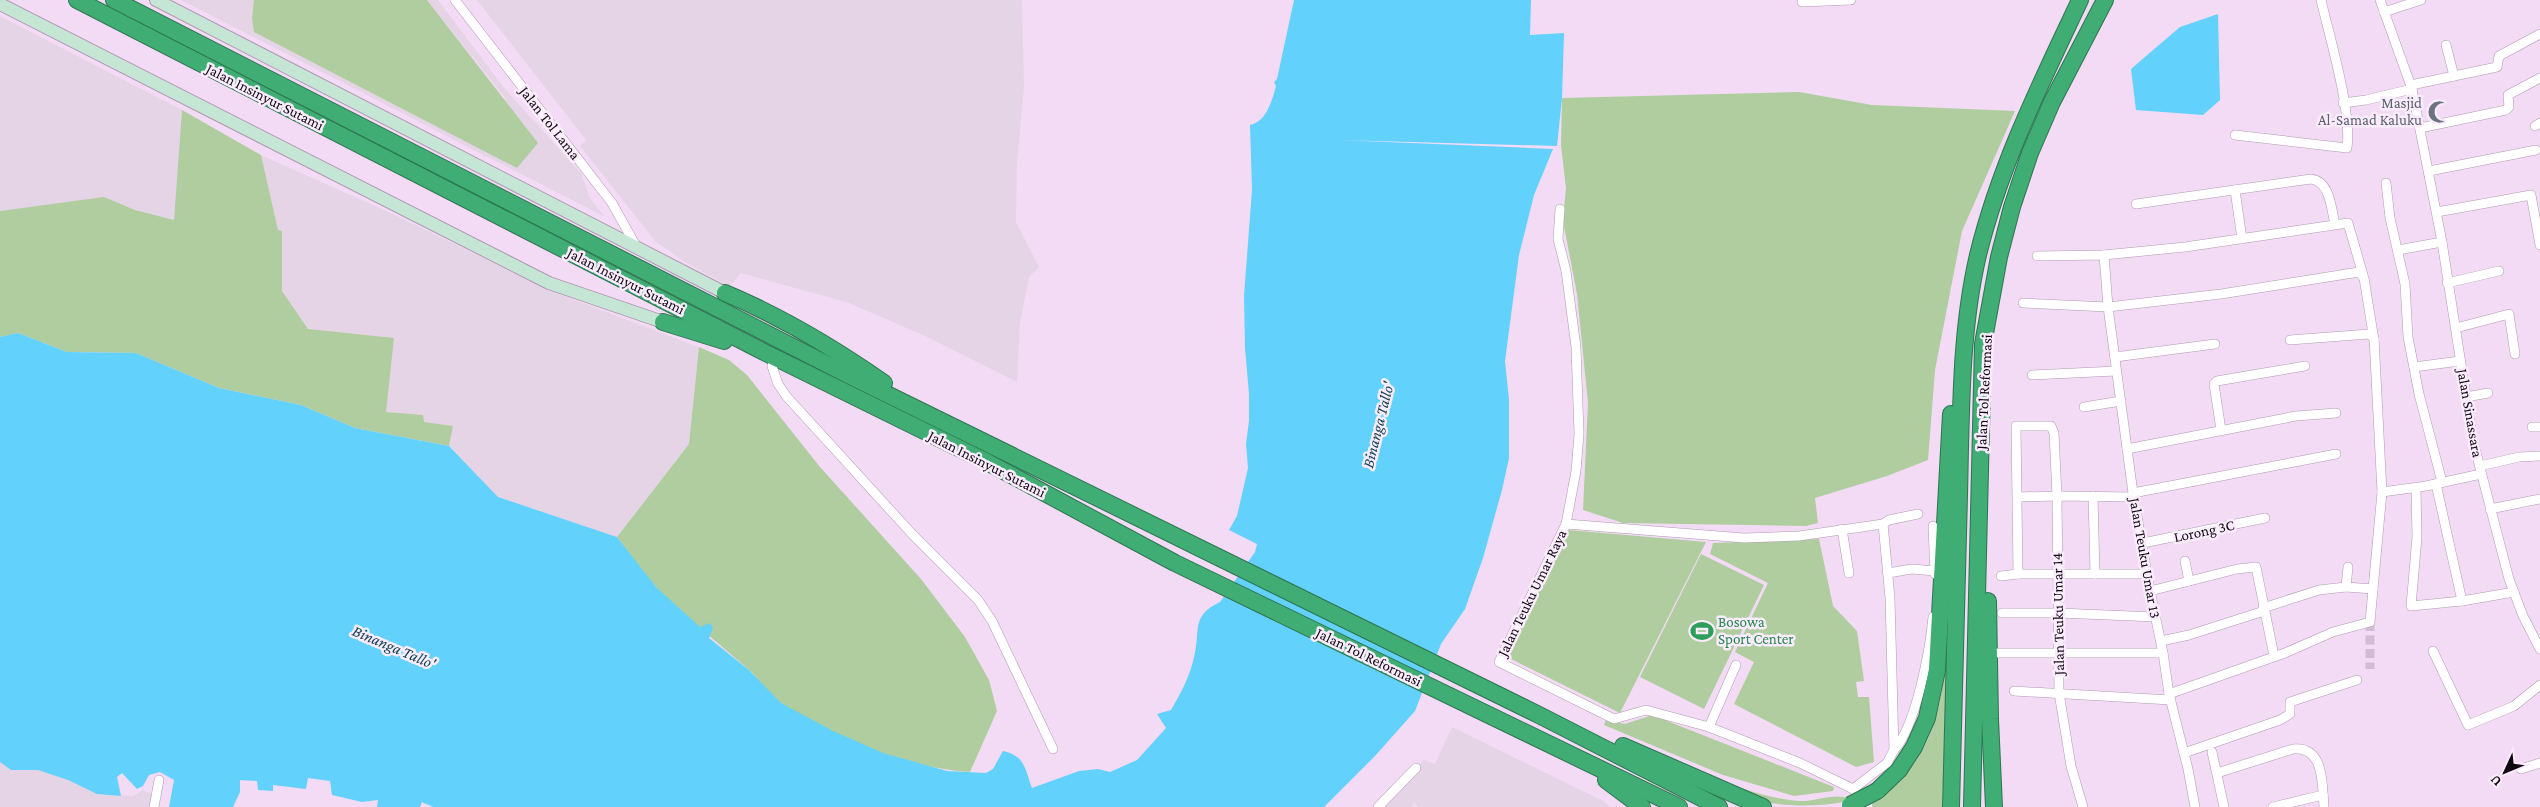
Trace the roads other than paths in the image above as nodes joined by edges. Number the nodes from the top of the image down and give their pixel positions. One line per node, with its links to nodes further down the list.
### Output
1 (77, 0): 50 (highway, Jalan Insinyur Sutami)
2 (114, 0): 62 (highway, Jalan Insinyur Sutami)
3 (156, 0): 33 (street)
4 (455, 0): 33 (street, Jalan Tol Lama)
5 (1851, 0): 11 (street)
6 (2080, 0): 44 (highway, Jalan Tol Reformasi)
7 (2105, 0): 48 (highway, Jalan Tol Reformasi)
8 (2322, 0): 19 (street)
9 (2380, 0): 13 (street, Jalan Sinassara)
10 (2421, 0): 13 (street)
11 (1802, 2)
12 (0, 4): 43 (street)
13 (2384, 12): 18 (street, Jalan Sinassara)
14 (2540, 34): 16 (street)
15 (2446, 45): 16 (street)
16 (2454, 76): 18 (street)
17 (2540, 78): 20 (street)
18 (2412, 87): 19 (street); 20 (street, Jalan Sinassara)
19 (2343, 104): 21 (street)
20 (2420, 128): 23 (street, Jalan Sinassara)
21 (2235, 135)
22 (2536, 150): 23 (street)
23 (2429, 171): 28 (street, Jalan Sinassara)
24 (2386, 183): 34 (street)
25 (2236, 190): 26 (street); 29 (street); 30 (street)
26 (2136, 204)
27 (1560, 209): 80 (street, Jalan Teuku Umar Raya)
28 (2437, 212): 31 (street, Jalan Sinassara); 32 (street)
29 (2334, 224): 30 (street); 38 (street)
30 (2242, 239): 35 (street)
31 (2442, 242): 34 (street); 39 (street, Jalan Sinassara)
32 (2540, 245)
33 (639, 250): 40 (street)
34 (2398, 250): 55 (street)
35 (2104, 255): 36 (street); 42 (street, Jalan Teuku Umar 13)
36 (2037, 256)
37 (2499, 271): 39 (street)
38 (2360, 273): 42 (street); 47 (street)
39 (2447, 283): 45 (street, Jalan Sinassara)
40 (726, 293): 62 (highway)
41 (2023, 303): 42 (street)
42 (2108, 307): 52 (street, Jalan Teuku Umar 13)
43 (663, 322): 50 (highway)
44 (1966, 323): 134 (highway, bridge); 142 (highway, Jalan Tol Reformasi)
45 (2456, 328): 51 (street); 53 (street, Jalan Sinassara)
46 (2290, 340): 47 (street)
47 (2374, 340): 71 (street)
48 (1983, 344): 143 (highway, Jalan Tol Reformasi); 144 (highway)
49 (2215, 344): 52 (street)
50 (768, 354): 87 (highway, Jalan Insinyur Sutami); 121 (street)
51 (2515, 354)
52 (2115, 357): 56 (street, Jalan Teuku Umar 13)
53 (2460, 361): 55 (street); 59 (street, Jalan Sinassara)
54 (2305, 366): 64 (street)
55 (2414, 367): 69 (street)
56 (2116, 371): 57 (street); 60 (street, Jalan Teuku Umar 13)
57 (2032, 375)
58 (2488, 393): 59 (street)
59 (2466, 397): 68 (street, Jalan Sinassara)
60 (2121, 401): 61 (street); 65 (street, Jalan Teuku Umar 13)
61 (2084, 407)
62 (925, 413): 84 (highway, Jalan Insinyur Sutami)
63 (2336, 413): 64 (street)
64 (2221, 430): 65 (street)
65 (2127, 449): 72 (street, Jalan Teuku Umar 13)
66 (2336, 454): 72 (street)
67 (2540, 456): 68 (street)
68 (2481, 470): 69 (street); 77 (street, Jalan Sinassara)
69 (2439, 483): 70 (street); 102 (street)
70 (2416, 488): 71 (street); 102 (street)
71 (2382, 492): 99 (street)
72 (2134, 495): 74 (street); 85 (street, Jalan Teuku Umar 13)
73 (2057, 496): 74 (street); 75 (street); 75 (street, Jalan Teuku Umar 14); 93 (street, Jalan Teuku Umar 14)
74 (2093, 496): 94 (street)
75 (2018, 498): 92 (street)
76 (2540, 499): 77 (street)
77 (2490, 509): 101 (street, Jalan Sinassara)
78 (1918, 514): 81 (street)
79 (2265, 518): 85 (street, Lorong 3C)
80 (1566, 524): 83 (street); 120 (street, Jalan Teuku Umar Raya)
81 (1884, 524): 83 (street); 91 (street)
82 (1934, 526): 89 (street)
83 (1842, 529): 90 (street)
84 (1183, 539): 133 (highway, Jalan Tol Reformasi)
85 (2143, 543): 95 (street, Jalan Teuku Umar 13)
86 (2185, 561): 97 (street)
87 (1174, 563): 123 (highway, Jalan Tol Reformasi)
88 (2348, 567): 98 (street)
89 (1935, 571): 91 (street); 122 (street)
90 (1849, 573)
91 (1888, 573): 122 (street)
92 (2018, 574): 93 (street); 96 (street)
93 (2057, 574): 94 (street); 104 (street, Jalan Teuku Umar 14)
94 (2095, 574): 95 (street)
95 (2147, 574): 100 (street, Jalan Teuku Umar 13)
96 (2001, 576)
97 (2189, 580): 100 (street); 103 (street)
98 (2346, 587): 99 (street); 103 (street)
99 (2373, 589): 113 (street)
100 (2150, 591): 106 (street, Jalan Teuku Umar 13)
101 (2514, 592): 102 (street); 108 (street, Jalan Sinassara)
102 (2462, 600)
103 (2263, 610): 107 (street); 113 (street)
104 (2058, 612): 105 (street); 106 (street); 110 (street, Jalan Teuku Umar 14)
105 (2002, 613)
106 (2156, 617): 107 (street, Jalan Teuku Umar 13)
107 (2161, 641): 112 (street, Jalan Teuku Umar 13)
108 (2540, 648)
109 (2433, 651): 116 (street)
110 (2058, 652): 111 (street); 112 (street); 118 (street, Jalan Teuku Umar 14)
111 (1995, 653)
112 (2164, 653): 119 (street, Jalan Teuku Umar 13)
113 (2274, 656): 119 (street)
114 (1736, 665): 120 (street)
115 (2357, 680): 125 (street)
116 (2540, 685)
117 (2014, 691): 118 (street)
118 (2059, 693): 119 (street); 145 (street, Jalan Teuku Umar 14)
119 (2170, 697): 125 (street, Jalan Teuku Umar 13)
120 (1709, 727): 131 (street, Jalan Teuku Umar Raya)
121 (1054, 749)
122 (1894, 750): 131 (street)
123 (1562, 752): 137 (highway); 138 (highway)
124 (2212, 752): 129 (street)
125 (2184, 753): 146 (street, Jalan Teuku Umar 13)
126 (2540, 763): 128 (street)
127 (1416, 768): 136 (street)
128 (2521, 769)
129 (2217, 773): 132 (street); 147 (street)
130 (159, 780): 135 (street)
131 (1853, 789): 141 (street, Jalan Teuku Umar Raya)
132 (2323, 795): 148 (street); 149 (street)
133 (1723, 800): 139 (highway); 140 (highway)
134 (1847, 806)
135 (154, 807)
136 (1378, 807)
137 (1642, 807)
138 (1679, 807)
139 (1754, 807)
140 (1763, 807)
141 (1868, 807)
142 (1951, 807)
143 (1972, 807)
144 (1994, 807)
145 (2083, 807)
146 (2194, 807)
147 (2224, 807)
148 (2273, 807)
149 (2324, 807)

